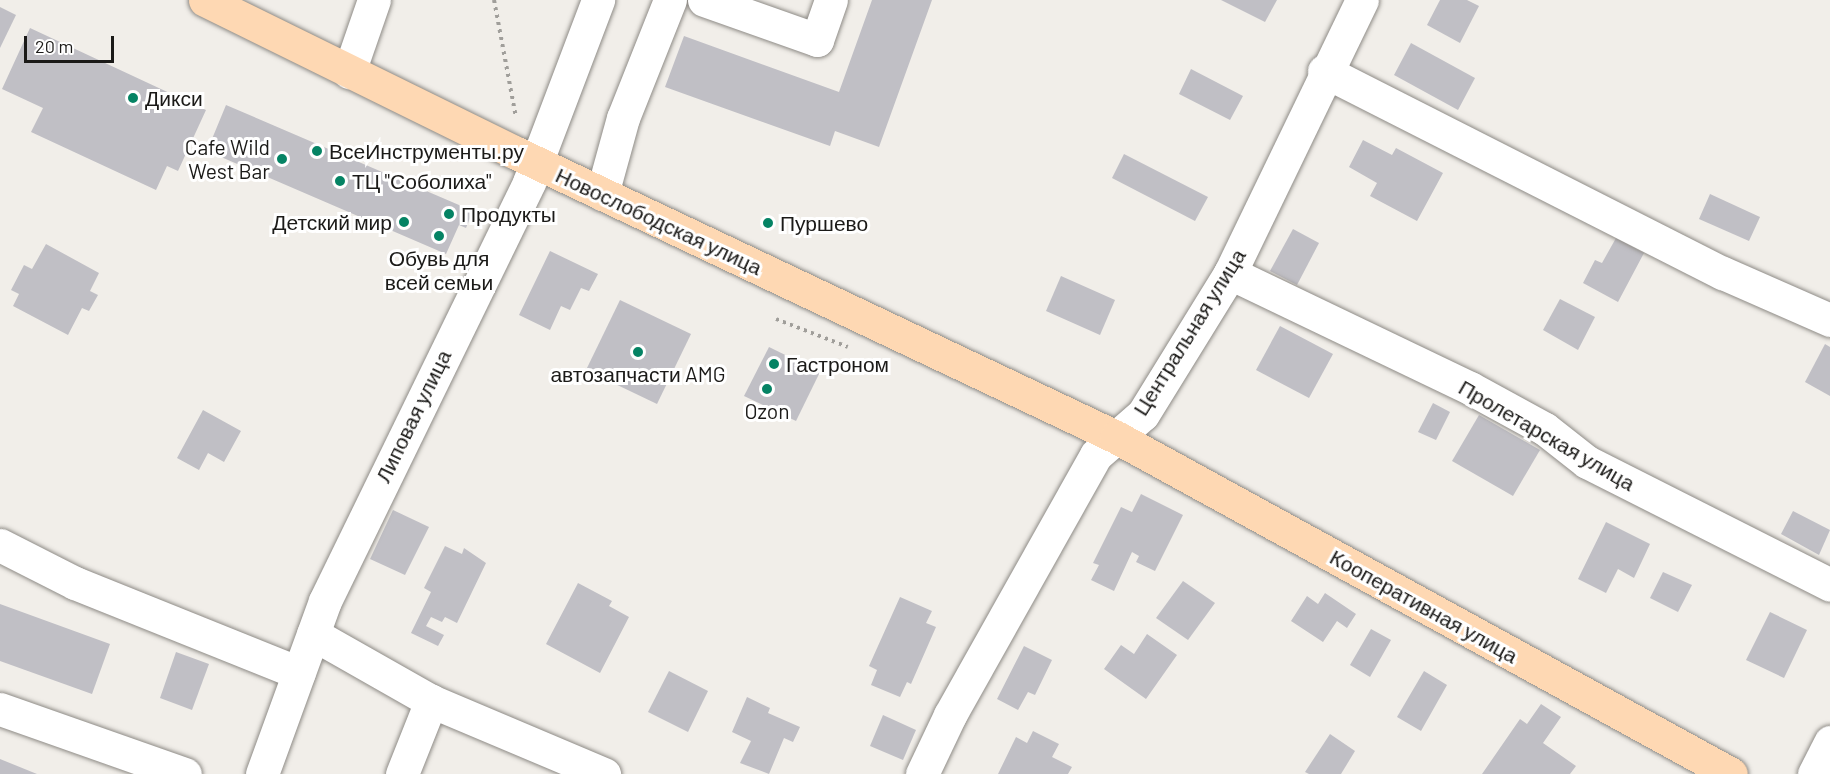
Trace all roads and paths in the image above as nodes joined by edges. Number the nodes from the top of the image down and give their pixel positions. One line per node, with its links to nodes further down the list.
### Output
1 (204, 0): 10 (main road, Новослободская улица)
2 (374, 0): 10 (street)
3 (494, 0): 11 (path)
4 (598, 0): 11 (street, Липовая улица)
5 (670, 0): 12 (street)
6 (704, 0): 7 (street)
7 (831, 0)
8 (1362, 0): 9 (street, Центральная улица)
9 (1324, 71): 13 (street, Центральная улица); 14 (street)
10 (350, 72): 11 (main road, Новослободская улица)
11 (525, 158): 12 (main road, Новослободская улица); 18 (street, Липовая улица)
12 (602, 194): 15 (main road, Новослободская улица)
13 (1230, 273): 15 (street, Центральная улица); 17 (street, Пролетарская улица)
14 (1830, 320)
15 (1116, 437): 27 (street, Центральная улица); 28 (main road, Кооперативная улица)
16 (0, 546): 19 (street)
17 (1830, 585)
18 (313, 634): 19 (street, Липовая улица); 20 (street)
19 (299, 674): 24 (street, Липовая улица)
20 (430, 701): 25 (street); 26 (street)
21 (0, 709): 23 (street)
22 (1830, 742): 29 (street)
23 (185, 774)
24 (262, 774)
25 (402, 774)
26 (604, 774)
27 (922, 774)
28 (1731, 774)
29 (1814, 774)

